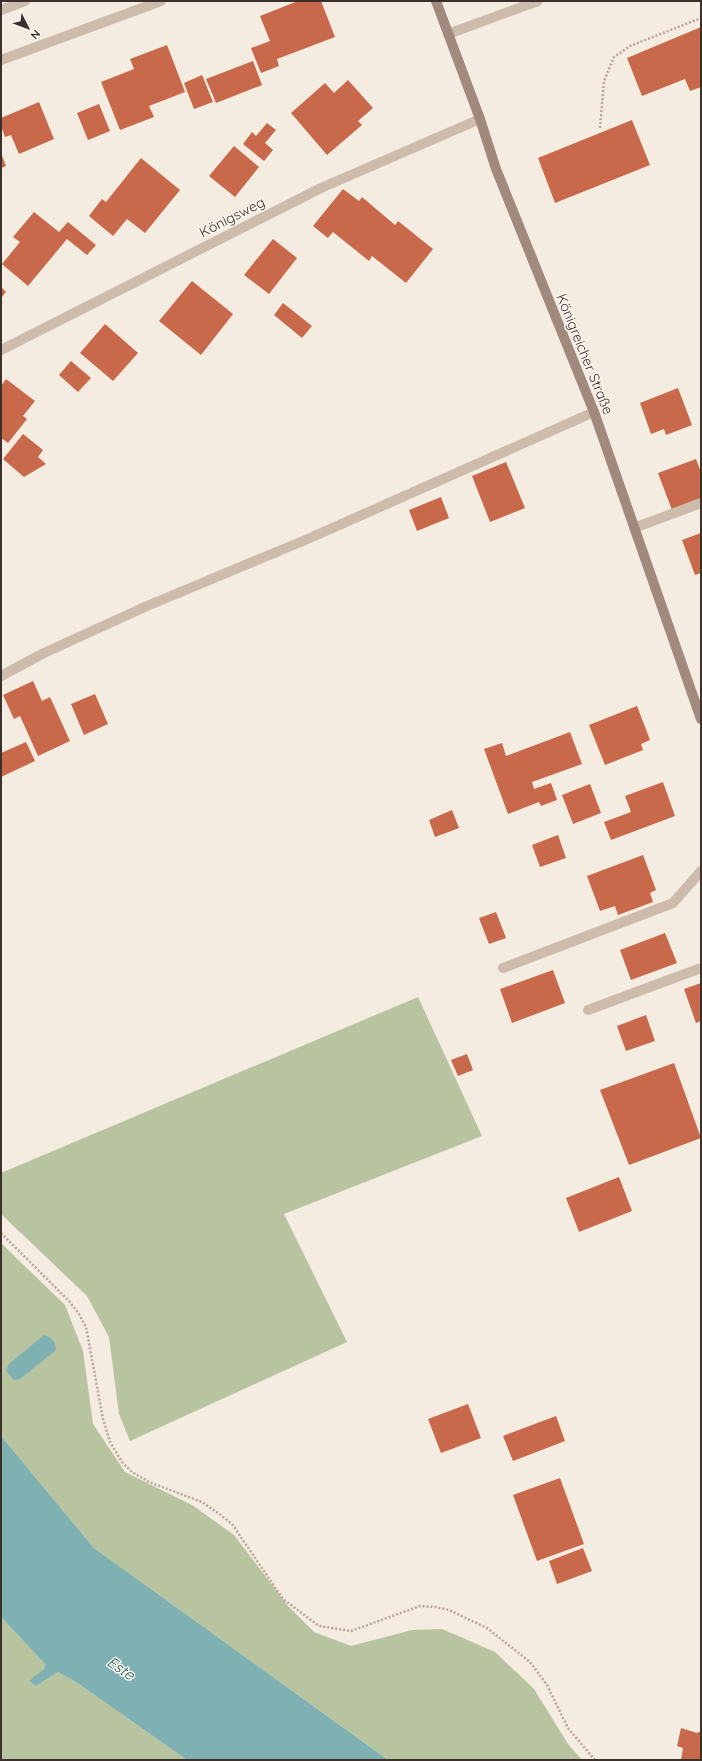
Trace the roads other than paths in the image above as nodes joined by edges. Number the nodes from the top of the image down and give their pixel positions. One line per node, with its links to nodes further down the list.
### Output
1 (25, 1): 5 (street)
2 (161, 1): 7 (street)
3 (436, 1): 6 (street, Königreicher Straße)
4 (538, 1): 6 (street)
5 (1, 10)
6 (448, 34): 8 (street, Königreicher Straße)
7 (1, 60)
8 (480, 119): 9 (street, Königsweg); 10 (street, Königreicher Straße)
9 (1, 350)
10 (594, 412): 12 (street, Königreicher Straße); 13 (street)
11 (701, 504): 12 (street)
12 (634, 528): 14 (street, Königreicher Straße)
13 (1, 676)
14 (701, 719)
15 (701, 871): 16 (street)
16 (503, 968)
17 (701, 968): 18 (street)
18 (588, 1010)

